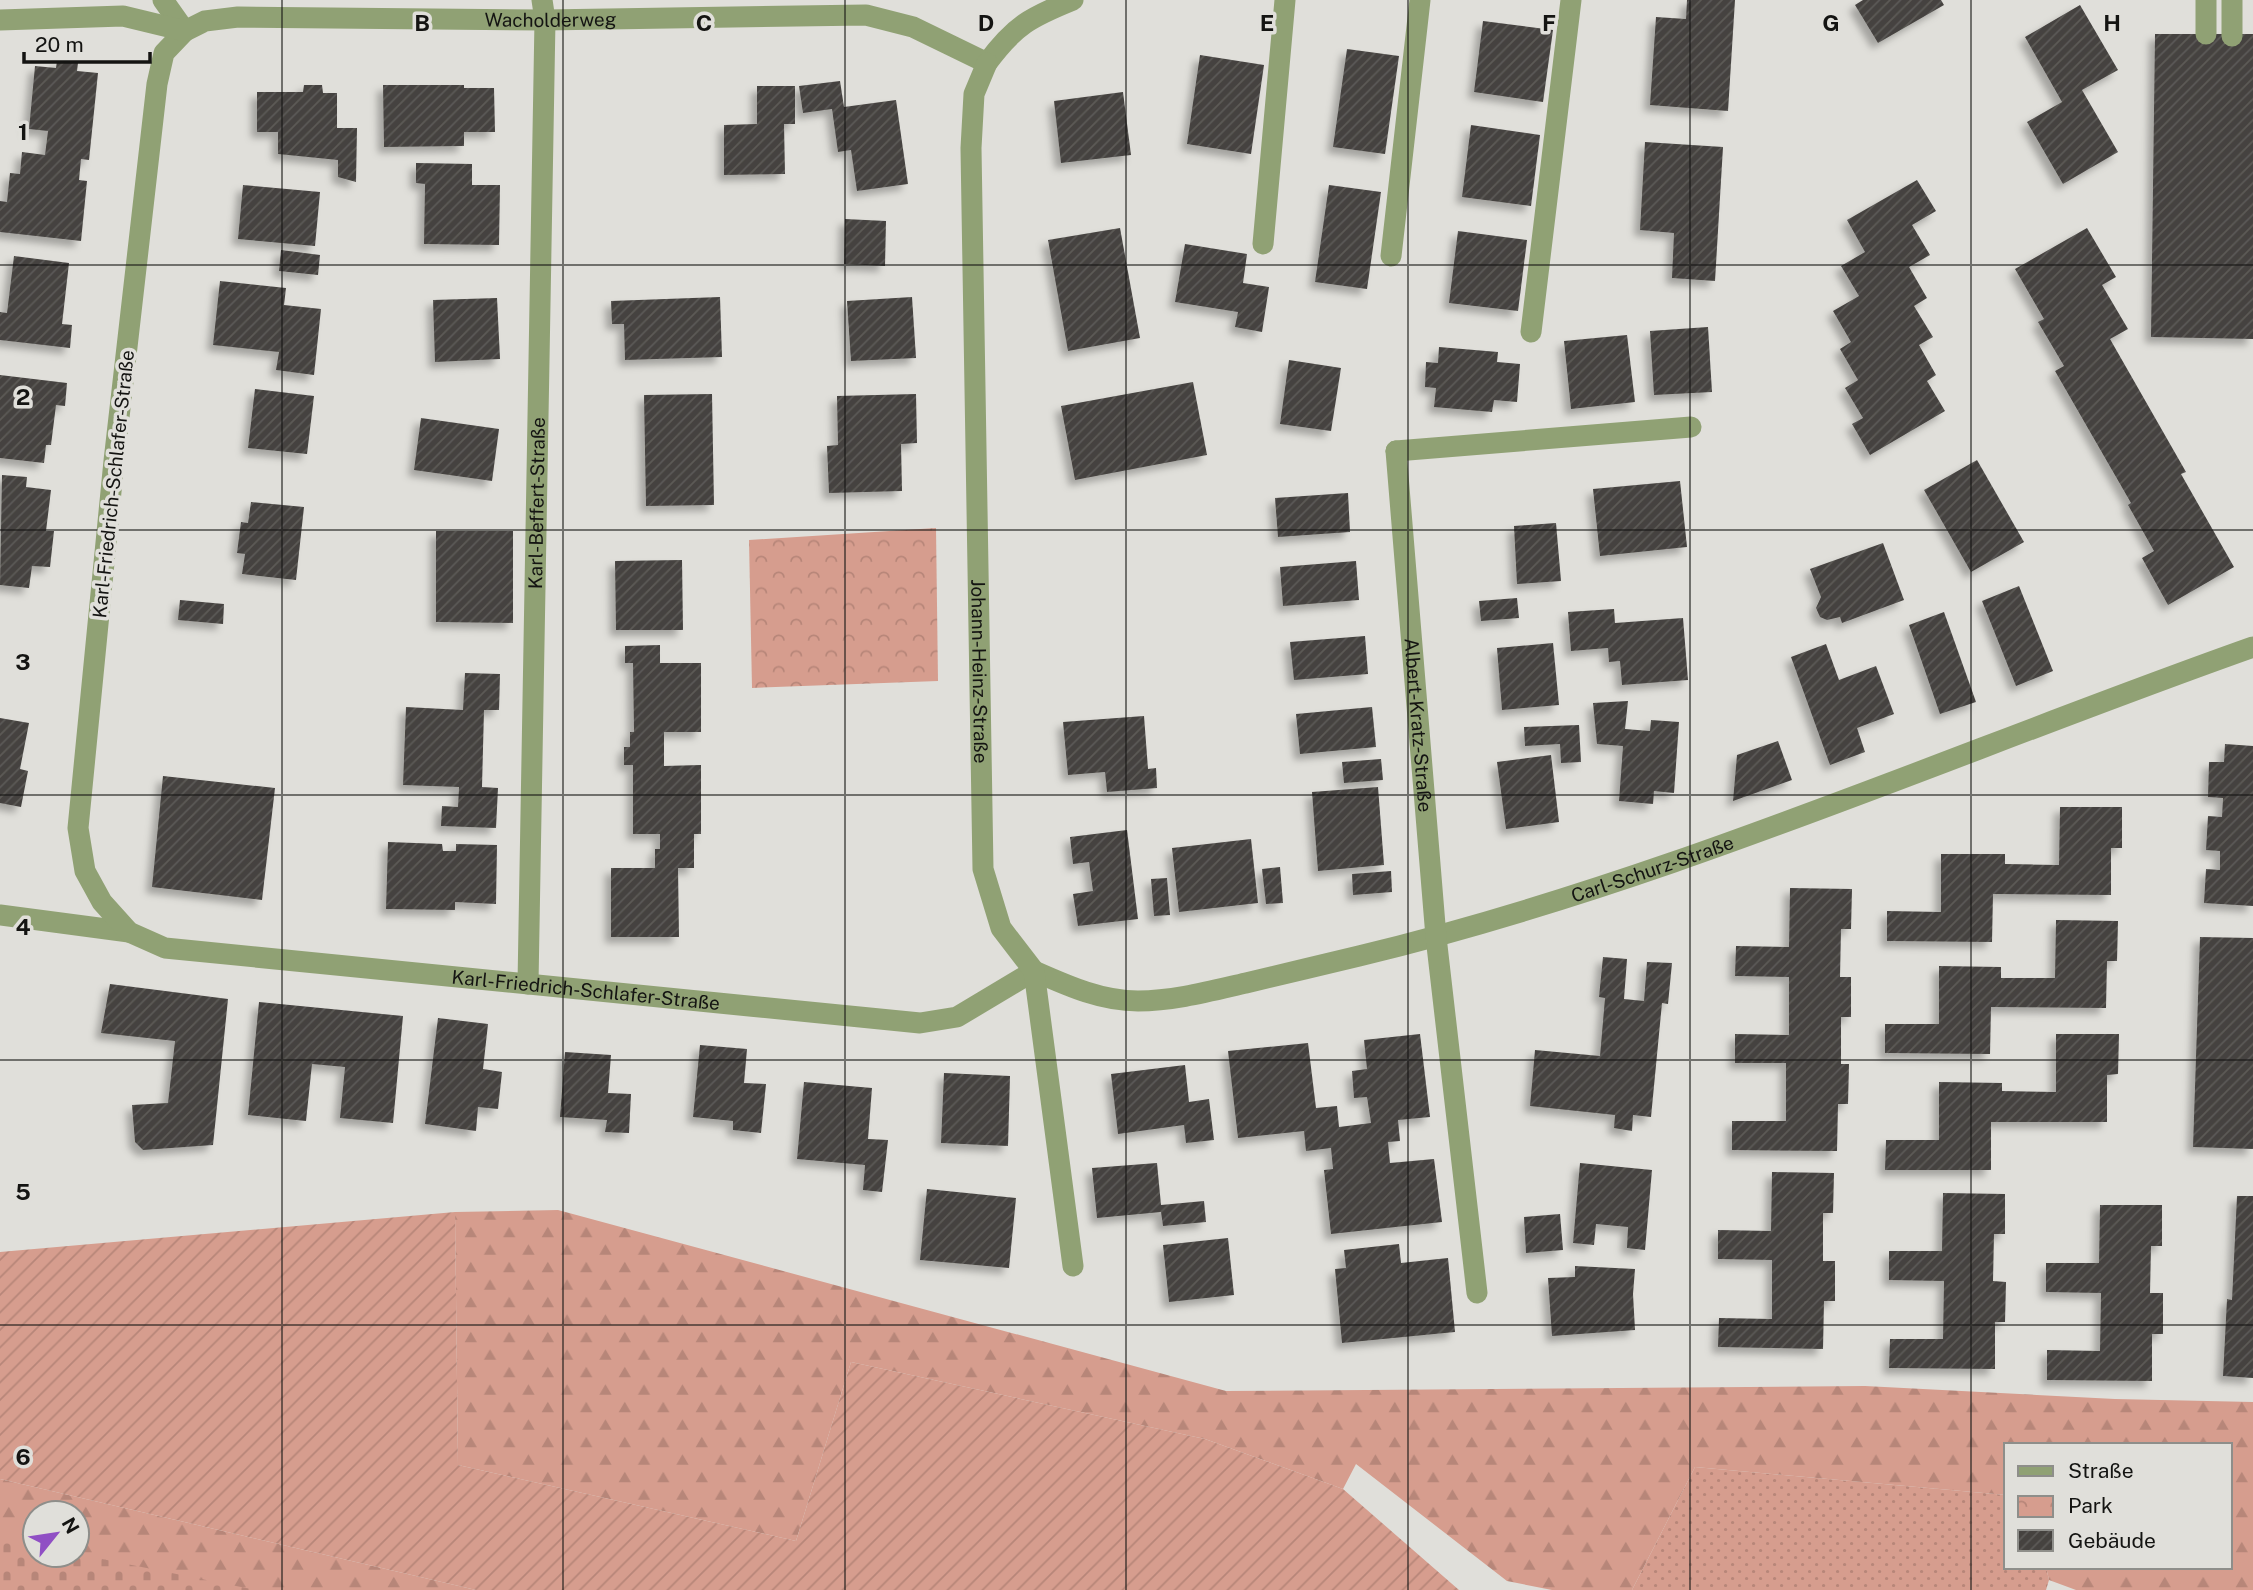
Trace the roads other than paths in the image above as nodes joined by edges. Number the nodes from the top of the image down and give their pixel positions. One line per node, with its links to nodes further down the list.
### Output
1 (163, 0): 10 (street)
2 (1073, 0): 13 (street)
3 (1285, 0): 14 (street)
4 (1420, 0): 15 (street)
5 (1571, 0): 16 (street)
6 (2206, 0): 11 (street)
7 (2232, 0): 12 (street)
8 (544, 10): 10 (street, Wacholderweg); 13 (street, Wacholderweg); 23 (street, Karl-Beffert-Straße)
9 (0, 20): 10 (street)
10 (185, 32): 20 (street, Karl-Friedrich-Schlafer-Straße)
11 (2206, 34)
12 (2232, 36)
13 (987, 63): 22 (street, Johann-Heinz-Straße)
14 (1263, 244)
15 (1391, 257)
16 (1531, 332)
17 (1691, 427): 21 (street, Albert-Kratz-Straße)
18 (2253, 647): 21 (street, Carl-Schurz-Straße)
19 (0, 915): 20 (street, Karl-Friedrich-Schlafer-Straße)
20 (129, 932): 23 (street, Karl-Friedrich-Schlafer-Straße)
21 (1436, 937): 22 (street, Carl-Schurz-Straße); 25 (street, Albert-Kratz-Straße)
22 (1034, 971): 23 (street, Karl-Friedrich-Schlafer-Straße); 24 (street, Johann-Heinz-Straße)
23 (528, 984)
24 (1073, 1266)
25 (1477, 1293)

